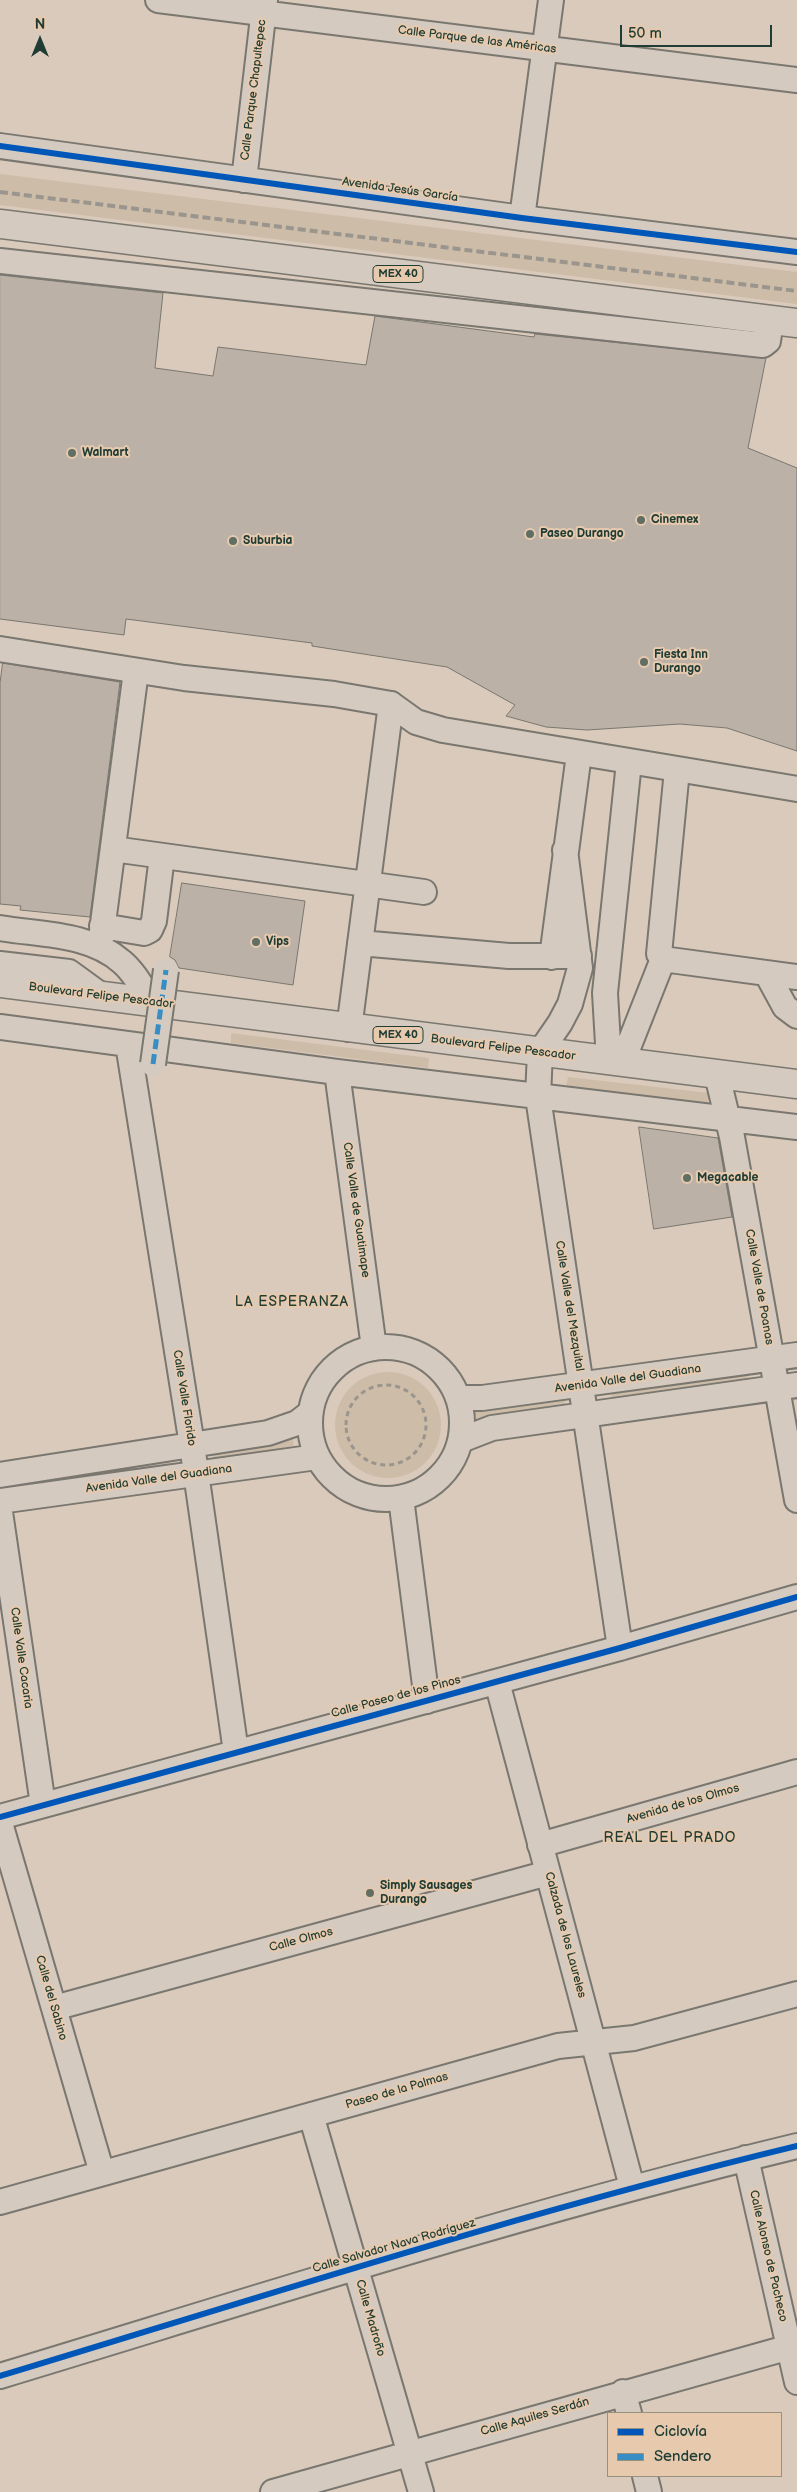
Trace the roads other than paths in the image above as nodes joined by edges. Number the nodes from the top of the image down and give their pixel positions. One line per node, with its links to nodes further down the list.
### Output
1 (158, 0): 3 (street, Calle Parque de las Américas)
2 (551, 0): 4 (street)
3 (264, 7): 4 (street, Calle Parque de las Américas); 7 (street, Calle Parque Chapultepec)
4 (545, 48): 5 (street, Calle Parque de las Américas); 8 (street)
5 (797, 80)
6 (0, 146): 7 (street, Avenida Jesús García)
7 (244, 180): 8 (street, Avenida Jesús García)
8 (522, 218): 10 (street, Avenida Jesús García)
9 (0, 224): 12 (main road, MEX 40)
10 (797, 252)
11 (0, 261): 13 (street)
12 (370, 271): 13 (street); 14 (main road, MEX 40)
13 (364, 301): 14 (street)
14 (784, 321)
15 (0, 649): 16 (street)
16 (136, 671): 17 (street); 22 (street)
17 (391, 704): 18 (street); 25 (street)
18 (579, 754): 19 (street); 23 (street)
19 (630, 762): 20 (street); 45 (street)
20 (677, 770): 21 (street); 30 (street)
21 (797, 789)
22 (113, 849): 24 (street); 28 (street)
23 (565, 850): 31 (street); 32 (street)
24 (162, 856): 25 (street); 28 (street)
25 (368, 886): 26 (street); 29 (street)
26 (424, 892)
27 (0, 928): 28 (street)
28 (101, 936): 39 (street)
29 (360, 943): 32 (street); 42 (street)
30 (660, 954): 35 (street); 45 (street)
31 (579, 956): 32 (street); 44 (street)
32 (552, 957)
33 (0, 964): 38 (street)
34 (166, 970): 46 (street, bridge)
35 (767, 974): 36 (street); 40 (street)
36 (797, 977)
37 (0, 983): 38 (main road, Boulevard Felipe Pescador / MEX 40)
38 (102, 996): 39 (main road, Boulevard Felipe Pescador / MEX 40)
39 (152, 1003): 42 (main road, Boulevard Felipe Pescador / MEX 40)
40 (797, 1016)
41 (0, 1027): 43 (street)
42 (349, 1028): 44 (main road, Boulevard Felipe Pescador / MEX 40)
43 (128, 1044): 47 (street); 62 (street, Calle Valle Florido)
44 (540, 1052): 45 (main road, Boulevard Felipe Pescador / MEX 40); 50 (street, Calle Valle del Mezquital)
45 (616, 1062): 48 (main road, Boulevard Felipe Pescador / MEX 40)
46 (153, 1064)
47 (337, 1072): 50 (street); 53 (street, Calle Valle de Guatimape)
48 (717, 1075): 49 (main road, Boulevard Felipe Pescador / MEX 40); 51 (street, Calle Valle de Poanas)
49 (797, 1084)
50 (538, 1097): 51 (street); 56 (street, Calle Valle del Mezquital)
51 (728, 1118): 52 (street); 55 (street, Calle Valle de Poanas)
52 (797, 1128)
53 (374, 1348): 58 (street); 59 (street)
54 (797, 1355): 55 (street, Avenida Valle del Guadiana)
55 (772, 1359): 56 (street, Avenida Valle del Guadiana); 57 (street, Calle Valle de Poanas)
56 (581, 1385): 58 (street, Avenida Valle del Guadiana); 60 (street, Calle Valle del Mezquital)
57 (787, 1386): 60 (street); 67 (street, Calle Valle de Poanas)
58 (458, 1398): 61 (street)
59 (310, 1413): 62 (street); 63 (street)
60 (585, 1415): 61 (street); 71 (street, Calle Valle del Mezquital)
61 (461, 1440): 66 (street)
62 (192, 1445): 64 (street, Calle Valle Florido); 65 (street)
63 (317, 1457): 64 (street, Avenida Valle del Guadiana); 66 (street)
64 (196, 1474): 68 (street, Avenida Valle del Guadiana); 74 (street, Calle Valle Florido)
65 (0, 1475)
66 (401, 1498): 73 (street)
67 (797, 1500)
68 (0, 1501)
69 (0, 1512): 76 (street, Calle Valle Cacaria)
70 (797, 1597): 71 (street, Calle Paseo de los Pinos)
71 (620, 1648): 72 (street, Calle Paseo de los Pinos)
72 (497, 1682): 73 (street, Calle Paseo de los Pinos); 79 (street, Calzada de los Laureles)
73 (427, 1701): 74 (street, Calle Paseo de los Pinos)
74 (236, 1752): 76 (street, Calle Paseo de los Pinos)
75 (797, 1772): 79 (street, Avenida de los Olmos)
76 (43, 1805): 77 (street, Calle Paseo de los Pinos)
77 (0, 1817)
78 (0, 1823): 82 (street, Calle del Sabino)
79 (540, 1845): 80 (street, Calzada de los Laureles)
80 (548, 1872): 82 (street, Calle Olmos); 83 (street, Calzada de los Laureles)
81 (797, 1994): 83 (street, Paseo de la Palmas)
82 (54, 2008): 87 (street, Calle del Sabino)
83 (594, 2042): 84 (street, Paseo de la Palmas); 88 (street, Calzada de los Laureles)
84 (311, 2115): 87 (street, Paseo de la Palmas); 90 (street, Calle Madroño)
85 (797, 2146): 86 (street, Calle Salvador Nava Rodríguez)
86 (746, 2158): 88 (street, Calle Salvador Nava Rodríguez); 91 (street, Calle Alonso de Pacheco)
87 (102, 2173): 89 (street, Paseo de la Palmas)
88 (632, 2188): 90 (street, Calle Salvador Nava Rodríguez)
89 (0, 2202)
90 (356, 2268): 92 (street, Calle Salvador Nava Rodríguez); 95 (street, Calle Madroño)
91 (793, 2346): 93 (street, Calle Alonso de Pacheco); 94 (street, Calle Aquiles Serdán)
92 (0, 2376)
93 (797, 2382)
94 (626, 2403): 95 (street, Calle Aquiles Serdán)
95 (409, 2452): 97 (street, Calle Aquiles Serdán); 98 (street, Calle Madroño)
96 (645, 2477): 99 (street)
97 (273, 2492)
98 (421, 2492)
99 (649, 2492)

